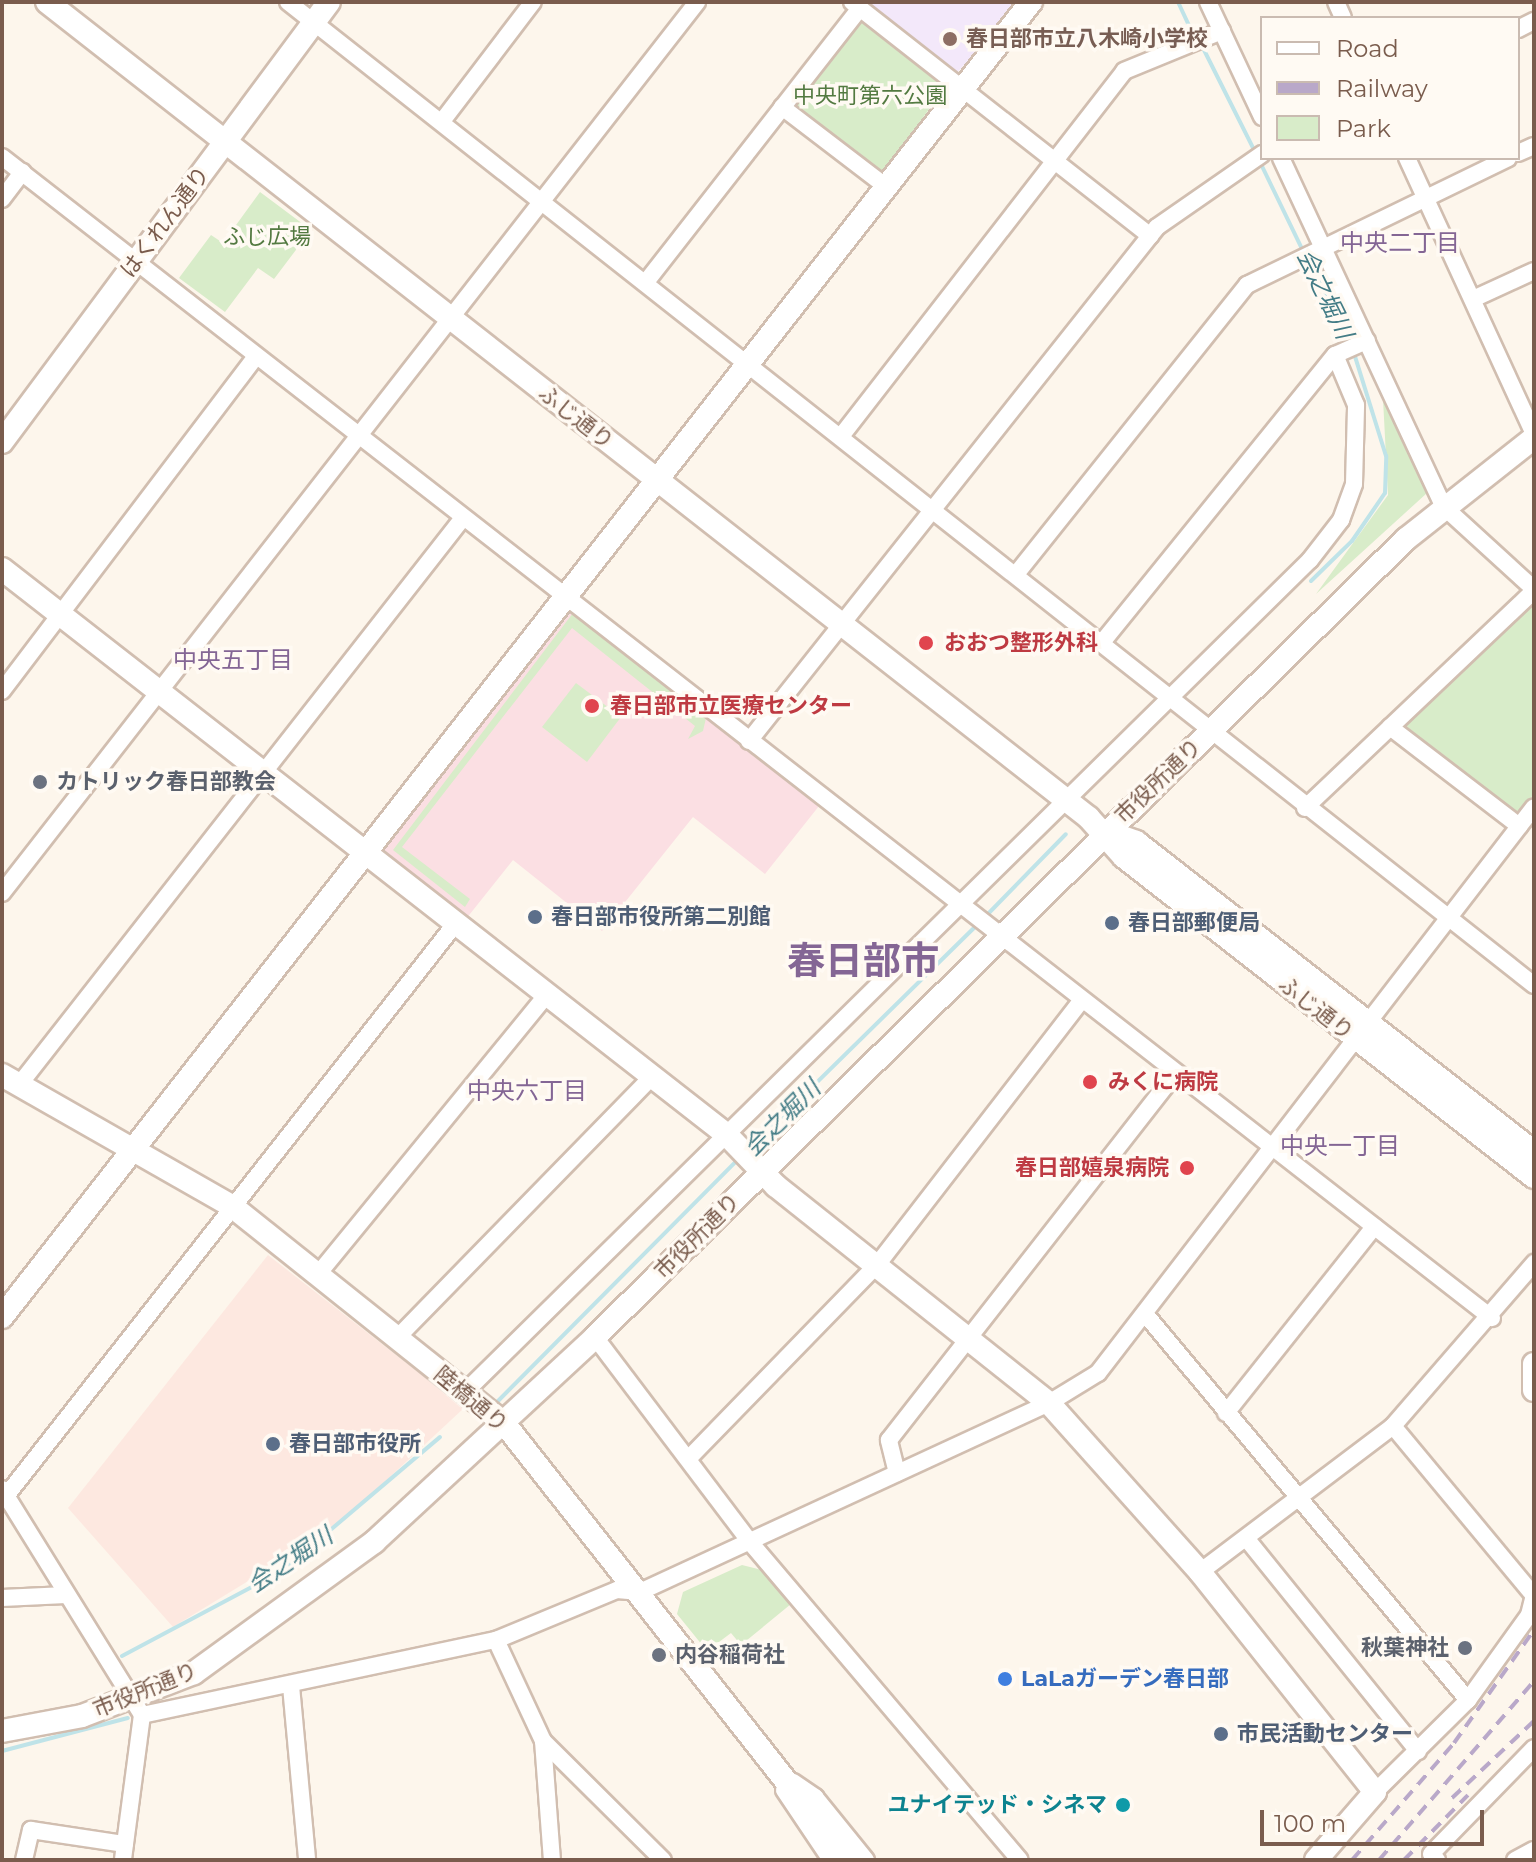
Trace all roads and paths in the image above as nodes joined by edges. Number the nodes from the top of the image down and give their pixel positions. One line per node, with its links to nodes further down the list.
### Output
1 (47, 2): 15 (street, ふじ通り)
2 (288, 2): 9 (street)
3 (329, 2): 9 (street, はくれん通り)
4 (533, 2): 14 (street)
5 (697, 2): 26 (street)
6 (1031, 2): 11 (street)
7 (1208, 2): 10 (street)
8 (856, 5): 11 (street); 12 (street)
9 (314, 22): 14 (street); 15 (street, はくれん通り)
10 (1217, 33): 13 (street); 18 (street)
11 (961, 88): 18 (street); 23 (street)
12 (782, 107): 23 (street); 31 (street)
13 (1260, 113)
14 (443, 120): 26 (street)
15 (225, 141): 29 (street, はくれん通り); 33 (street, ふじ通り)
16 (2, 157): 22 (street)
17 (1254, 158): 27 (street)
18 (1054, 160): 27 (street); 38 (street)
19 (1282, 160): 28 (street)
20 (1408, 160): 24 (street)
21 (1504, 160): 24 (street)
22 (22, 172): 25 (street); 29 (street)
23 (884, 185): 37 (street)
24 (1425, 197): 28 (street); 32 (street)
25 (2, 199)
26 (541, 201): 31 (street); 33 (street)
27 (1150, 236): 44 (street)
28 (1319, 247): 34 (street); 47 (street)
29 (134, 262): 36 (street); 41 (street, はくれん通り)
30 (1534, 271): 32 (street)
31 (646, 282): 37 (street)
32 (1473, 299): 40 (street)
33 (451, 319): 39 (street); 42 (street, ふじ通り)
34 (1365, 343): 35 (street); 43 (street)
35 (1338, 354): 52 (street); 55 (street)
36 (256, 356): 39 (street); 50 (street)
37 (749, 363): 38 (street); 42 (street)
38 (842, 435): 44 (street)
39 (356, 436): 45 (street); 54 (street)
40 (1534, 436): 43 (street, 市役所通り)
41 (2, 442)
42 (658, 481): 49 (street); 51 (street, ふじ通り)
43 (1443, 506): 48 (street); 56 (street, 市役所通り)
44 (933, 507): 47 (street); 51 (street)
45 (462, 519): 49 (street); 59 (street)
46 (2, 569): 50 (street)
47 (1017, 573): 52 (street)
48 (1534, 590): 57 (street)
49 (567, 598): 58 (street); 65 (street)
50 (59, 614): 53 (street); 54 (street)
51 (841, 624): 58 (street); 60 (street, ふじ通り)
52 (1104, 640): 55 (street)
53 (2, 691)
54 (159, 691): 59 (street); 66 (street)
55 (1178, 699): 56 (street); 60 (street)
56 (1204, 720): 62 (street); 64 (street, 市役所通り)
57 (1390, 727): 62 (street); 63 (street)
58 (749, 741): 67 (street)
59 (265, 773): 65 (street); 77 (street)
60 (1072, 804): 64 (street, ふじ通り); 67 (street)
61 (1534, 807): 63 (street)
62 (1305, 808): 68 (street)
63 (1519, 826): 68 (street)
64 (1101, 828): 70 (street, 市役所通り); 74 (street, ふじ通り)
65 (367, 851): 69 (street); 80 (street)
66 (2, 893)
67 (964, 908): 70 (street); 78 (street)
68 (1448, 918): 71 (street); 74 (street)
69 (456, 923): 72 (street); 84 (street)
70 (996, 934): 73 (street); 82 (street, 市役所通り)
71 (1534, 985)
72 (547, 994): 76 (street); 88 (street)
73 (1082, 1000): 75 (street); 87 (street)
74 (1361, 1031): 79 (street); 81 (street, ふじ通り); 83 (street, ふじ通り)
75 (1175, 1074): 79 (street); 94 (street)
76 (652, 1077): 78 (street); 93 (street)
77 (11, 1080): 80 (street, 陸橋通り)
78 (730, 1138): 82 (street); 97 (street)
79 (1272, 1147): 85 (street); 89 (street)
80 (133, 1149): 84 (street, 陸橋通り); 90 (street)
81 (1534, 1152)
82 (756, 1167): 87 (street); 92 (street, 市役所通り)
83 (1534, 1177)
84 (233, 1207): 88 (street, 陸橋通り); 104 (street)
85 (1374, 1227): 91 (street); 99 (street)
86 (1534, 1263): 91 (street)
87 (877, 1265): 94 (street); 102 (street)
88 (319, 1273): 93 (street, 陸橋通り)
89 (1146, 1315): 98 (street); 99 (street)
90 (2, 1317)
91 (1492, 1318): 101 (street)
92 (595, 1337): 100 (street, 市役所通り); 102 (street)
93 (397, 1338): 97 (street, 陸橋通り)
94 (970, 1338): 98 (street); 103 (street)
95 (1534, 1364): 96 (street)
96 (1534, 1390)
97 (469, 1395): 100 (street, 陸橋通り)
98 (1049, 1403): 103 (street); 108 (street)
99 (1226, 1413): 105 (street)
100 (498, 1418): 109 (street, 陸橋通り); 116 (street, 市役所通り)
101 (1393, 1426): 105 (street); 111 (street)
102 (690, 1457): 107 (street)
103 (897, 1473): 107 (street)
104 (4, 1492): 110 (street)
105 (1301, 1496): 106 (street); 115 (street)
106 (1246, 1538): 108 (street); 120 (street)
107 (750, 1542): 109 (street); 132 (street)
108 (1200, 1572): 122 (street)
109 (640, 1592): 113 (street); 121 (street, 陸橋通り)
110 (66, 1595): 112 (street); 116 (street)
111 (1534, 1596): 115 (street)
112 (2, 1598)
113 (496, 1640): 114 (street); 118 (street)
114 (291, 1686): 116 (street); 127 (street)
115 (1468, 1700): 120 (street)
116 (136, 1707): 117 (street, 市役所通り); 125 (street)
117 (2, 1731)
118 (543, 1741): 128 (street); 129 (street)
119 (1534, 1748): 134 (street)
120 (1418, 1751): 122 (street)
121 (775, 1771): 124 (street, 陸橋通り); 131 (street)
122 (1375, 1792): 133 (street)
123 (1534, 1850): 135 (street)
124 (832, 1851): 130 (street, 陸橋通り)
125 (124, 1852): 126 (street)
126 (24, 1860)
127 (307, 1860)
128 (552, 1860)
129 (663, 1860)
130 (848, 1860)
131 (866, 1860)
132 (1020, 1860)
133 (1316, 1860)
134 (1437, 1860)
135 (1515, 1860)

